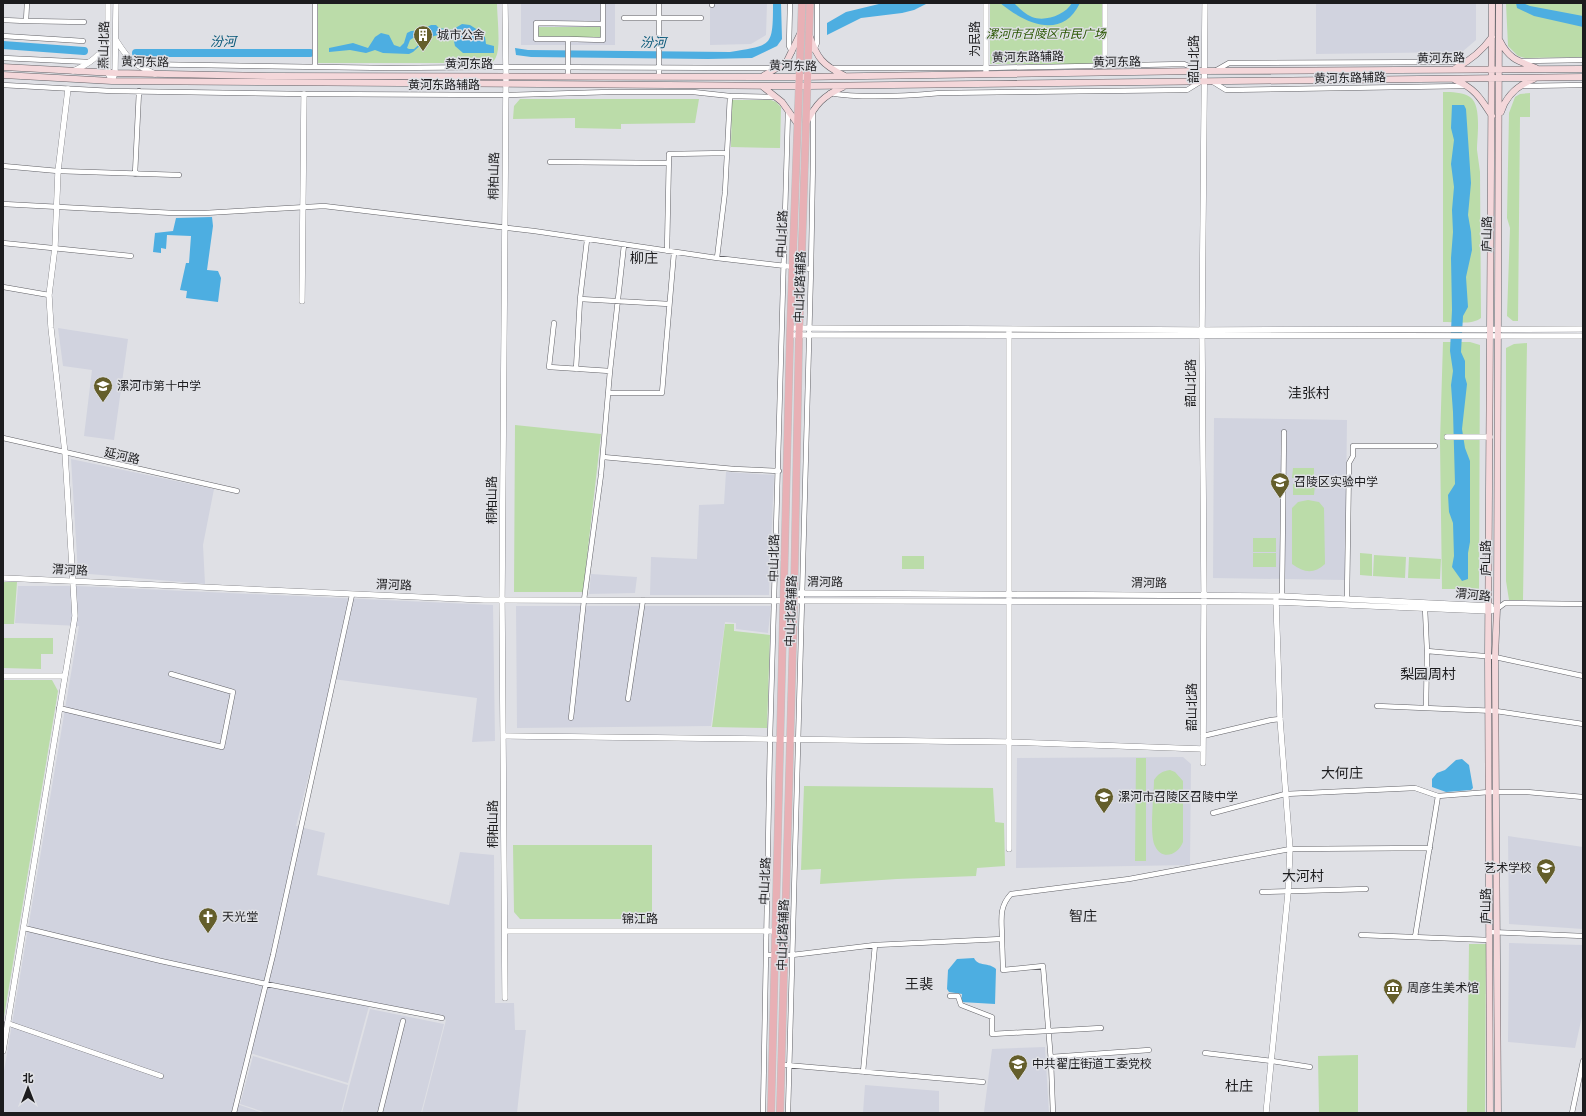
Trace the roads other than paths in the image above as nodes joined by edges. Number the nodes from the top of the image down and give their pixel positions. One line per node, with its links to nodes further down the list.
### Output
1 (27, 3): 21 (street)
2 (108, 3): 27 (street, 燕山北路)
3 (116, 3): 28 (street, 燕山北路)
4 (315, 3): 40 (street)
5 (505, 3): 43 (street, 桐柏山路)
6 (603, 3): 23 (street)
7 (659, 3): 18 (street)
8 (790, 3): 33 (street)
9 (802, 3): 24 (main road, 中山北路)
10 (810, 3): 24 (main road, 中山北路)
11 (817, 3): 32 (street)
12 (1105, 3): 41 (street)
13 (1205, 3): 55 (street, 韶山北路)
14 (1492, 3): 26 (main road, 庐山路)
15 (1499, 3): 30 (main road, 庐山路)
16 (986, 4): 48 (street, 为民路)
17 (624, 18): 18 (street)
18 (659, 18): 19 (street); 45 (street)
19 (701, 18)
20 (3, 20): 21 (street)
21 (26, 21): 22 (street)
22 (84, 22)
23 (603, 24): 29 (street); 29 (street)
24 (805, 33): 32 (main road); 33 (main road); 69 (main road, 中山北路); 70 (main road, 中山北路)
25 (3, 36): 31 (street)
26 (1492, 37): 38 (main road); 50 (main road, 庐山路)
27 (109, 39): 37 (street); 57 (street, 燕山北路)
28 (116, 39): 39 (street); 58 (street, 燕山北路)
29 (568, 39): 44 (street)
30 (1499, 39): 36 (main road); 51 (main road, 庐山路)
31 (83, 41)
32 (814, 50): 47 (main road)
33 (792, 52): 46 (main road)
34 (3, 58): 37 (street)
35 (1583, 60): 36 (street)
36 (1519, 61): 52 (main road)
37 (89, 62): 54 (street)
38 (1467, 62): 49 (main road); 56 (street, 黄河东路辅路)
39 (134, 64): 40 (street, 黄河东路辅路); 59 (street)
40 (315, 66): 43 (street, 黄河东路辅路)
41 (1105, 66): 48 (street, 黄河东路辅路); 55 (street, 黄河东路辅路)
42 (3, 67): 54 (main road, 黄河东路)
43 (506, 67): 44 (street, 黄河东路辅路); 62 (street, 桐柏山路)
44 (568, 67): 45 (street, 黄河东路辅路); 63 (street)
45 (659, 68): 46 (street, 黄河东路辅路); 64 (street)
46 (778, 68): 65 (main road)
47 (829, 68): 48 (street, 黄河东路辅路); 66 (main road)
48 (986, 68): 60 (street, 为民路)
49 (1453, 69): 50 (main road, 黄河东路); 56 (main road, 黄河东路)
50 (1492, 69): 51 (main road, 黄河东路); 73 (main road, 庐山路)
51 (1499, 69): 52 (main road, 黄河东路); 71 (main road, 庐山路)
52 (1539, 69): 53 (main road, 黄河东路)
53 (1583, 69)
54 (71, 71): 57 (main road, 黄河东路)
55 (1203, 71): 56 (main road, 黄河东路); 60 (main road, 黄河东路); 75 (street, 韶山北路)
56 (1214, 71)
57 (108, 72): 58 (main road, 黄河东路); 74 (street, 燕山北路)
58 (115, 73): 59 (main road, 黄河东路); 74 (street, 燕山北路)
59 (156, 74): 62 (main road, 黄河东路)
60 (986, 74): 66 (main road, 黄河东路)
61 (3, 75): 74 (main road, 黄河东路)
62 (506, 75): 63 (main road, 黄河东路); 77 (street, 桐柏山路)
63 (568, 76): 64 (main road, 黄河东路)
64 (659, 76): 65 (main road, 黄河东路)
65 (762, 76): 69 (main road, 黄河东路)
66 (844, 76): 70 (main road, 黄河东路)
67 (1539, 77): 68 (main road, 黄河东路); 71 (main road, 黄河东路); 85 (main road)
68 (1583, 77)
69 (798, 78): 70 (main road, 黄河东路); 81 (main road, 中山北路)
70 (808, 78): 82 (main road, 中山北路)
71 (1499, 78): 73 (main road, 黄河东路); 97 (main road, 庐山路)
72 (1452, 79): 73 (main road, 黄河东路); 76 (main road, 黄河东路); 84 (main road)
73 (1492, 79): 96 (main road, 庐山路)
74 (112, 80): 77 (main road, 黄河东路); 87 (street)
75 (1203, 82): 76 (main road, 黄河东路); 83 (main road, 黄河东路); 90 (street); 137 (street, 韶山北路)
76 (1213, 82): 84 (street, 黄河东路辅路)
77 (506, 84): 79 (main road, 黄河东路); 91 (street, 桐柏山路)
78 (3, 85): 86 (street, 黄河东路辅路)
79 (760, 85): 81 (main road, 黄河东路); 93 (main road)
80 (1583, 85): 85 (street)
81 (798, 86): 82 (main road, 黄河东路); 98 (main road, 中山北路)
82 (808, 86): 83 (main road, 黄河东路); 99 (main road, 中山北路)
83 (845, 86): 90 (main road)
84 (1466, 86): 96 (main road)
85 (1519, 86): 97 (main road)
86 (68, 89): 87 (street, 黄河东路辅路); 104 (street)
87 (111, 91): 88 (street, 黄河东路辅路)
88 (138, 91): 89 (street, 黄河东路辅路); 105 (street)
89 (304, 94): 91 (street, 黄河东路辅路); 108 (street)
90 (830, 94): 95 (main road)
91 (506, 95): 92 (street, 黄河东路辅路); 110 (street, 桐柏山路)
92 (730, 96): 93 (street, 黄河东路辅路); 100 (street)
93 (776, 97): 94 (main road)
94 (788, 110): 98 (main road); 119 (street, 中山北路辅路)
95 (813, 110): 99 (main road); 122 (street, 中山北路辅路)
96 (1492, 117): 135 (main road, 庐山路)
97 (1499, 118): 136 (main road, 庐山路)
98 (797, 123): 120 (main road, 中山北路)
99 (806, 124): 121 (main road, 中山北路)
100 (727, 153): 102 (street); 118 (street)
101 (550, 162): 102 (street)
102 (668, 163): 115 (street)
103 (3, 166): 104 (street)
104 (58, 171): 105 (street); 109 (street)
105 (134, 174): 106 (street)
106 (179, 175)
107 (3, 204): 109 (street)
108 (303, 207): 109 (street); 110 (street); 126 (street)
109 (57, 208): 114 (street)
110 (504, 228): 111 (street); 162 (street, 桐柏山路)
111 (587, 240): 113 (street); 125 (street)
112 (3, 243): 114 (street)
113 (624, 245): 115 (street); 127 (street)
114 (55, 248): 117 (street); 124 (street)
115 (667, 251): 116 (street)
116 (674, 252): 118 (street); 128 (street)
117 (131, 256)
118 (717, 258): 119 (street)
119 (784, 266): 120 (street); 150 (street, 中山北路辅路)
120 (792, 267): 121 (street); 132 (main road, 中山北路)
121 (801, 268): 122 (street); 133 (main road, 中山北路)
122 (811, 269): 130 (street, 中山北路辅路)
123 (3, 287): 124 (street)
124 (49, 295): 148 (street)
125 (580, 299): 127 (street); 140 (street)
126 (302, 301)
127 (618, 301): 128 (street); 141 (street)
128 (669, 304): 142 (street)
129 (554, 323): 140 (street)
130 (809, 328): 133 (street); 134 (street); 138 (street, 中山北路辅路)
131 (1583, 329): 136 (street)
132 (790, 332): 133 (street); 166 (main road, 中山北路)
133 (799, 332): 138 (street); 157 (main road, 中山北路)
134 (1009, 332): 137 (street); 138 (street); 159 (street)
135 (1490, 332): 136 (street); 137 (street); 145 (main road, 庐山路)
136 (1497, 332): 139 (street); 173 (main road, 庐山路)
137 (1202, 333): 160 (street, 韶山北路)
138 (809, 335): 157 (street, 中山北路辅路)
139 (1583, 336)
140 (576, 369): 141 (street)
141 (610, 372): 142 (street)
142 (608, 393): 149 (street)
143 (1284, 432): 158 (street)
144 (1447, 437): 145 (street)
145 (1490, 437): 172 (main road, 庐山路)
146 (3, 438): 148 (street, 延河路)
147 (1435, 446): 161 (street)
148 (65, 453): 151 (street, 延河路); 153 (street)
149 (603, 457): 150 (street); 163 (street)
150 (779, 471): 165 (street, 中山北路辅路)
151 (237, 492)
152 (3, 578): 153 (street, 渭河路)
153 (72, 581): 156 (street, 渭河路); 179 (street)
154 (890, 594): 157 (street, 渭河路); 159 (street, 渭河路); 168 (street)
155 (1107, 594): 159 (street, 渭河路); 160 (street, 渭河路); 167 (street)
156 (352, 595): 162 (street, 渭河路); 226 (street)
157 (798, 596): 166 (street, 渭河路); 168 (street, 渭河路); 194 (main road, 中山北路); 195 (street, 中山北路辅路)
158 (1279, 596): 160 (street, 渭河路); 161 (street, 渭河路); 169 (street)
159 (1009, 598): 167 (street, 渭河路); 168 (street, 渭河路); 196 (street)
160 (1204, 598): 167 (street, 渭河路); 169 (street, 渭河路); 191 (street, 韶山北路)
161 (1347, 598): 172 (street, 渭河路)
162 (502, 600): 163 (street, 渭河路); 190 (street, 桐柏山路)
163 (584, 600): 164 (street, 渭河路); 187 (street)
164 (643, 600): 165 (street, 渭河路); 181 (street)
165 (775, 600): 166 (street, 渭河路); 192 (street, 中山北路辅路)
166 (784, 600): 193 (main road, 中山北路)
167 (1107, 600)
168 (890, 601)
169 (1276, 602): 171 (street, 渭河路); 188 (street)
170 (1583, 604): 173 (street)
171 (1425, 608): 172 (street, 渭河路); 174 (street)
172 (1489, 608): 173 (street, 渭河路); 175 (main road, 庐山路)
173 (1497, 609): 176 (main road, 庐山路)
174 (1427, 651): 175 (street); 184 (street)
175 (1488, 656): 176 (street); 185 (main road, 庐山路)
176 (1495, 657): 180 (street); 186 (main road, 庐山路)
177 (171, 674): 183 (street)
178 (3, 676): 179 (street)
179 (64, 676): 183 (street)
180 (1583, 676)
181 (628, 699)
182 (1377, 706): 184 (street)
183 (59, 708): 211 (street)
184 (1426, 708): 185 (street)
185 (1489, 710): 186 (street); 199 (main road, 庐山路)
186 (1496, 711): 189 (street); 200 (main road, 庐山路)
187 (571, 718)
188 (1280, 719): 191 (street); 201 (street)
189 (1583, 724)
190 (504, 736): 192 (street); 212 (street, 桐柏山路)
191 (1203, 736): 197 (street, 韶山北路)
192 (770, 739): 193 (street); 213 (street, 中山北路辅路)
193 (781, 739): 194 (street); 214 (main road, 中山北路)
194 (790, 739): 195 (street); 224 (main road, 中山北路)
195 (798, 739): 196 (street); 225 (street, 中山北路辅路)
196 (1009, 742): 197 (street); 205 (street)
197 (1203, 749): 198 (street, 韶山北路)
198 (1203, 763)
199 (1489, 792): 200 (street); 202 (street); 215 (main road, 庐山路)
200 (1496, 793): 203 (street); 216 (main road, 庐山路)
201 (1285, 794): 202 (street); 204 (street); 207 (street)
202 (1438, 796): 206 (street)
203 (1583, 797)
204 (1213, 813)
205 (1009, 848)
206 (1430, 848): 207 (street); 219 (street)
207 (1290, 849): 210 (street); 220 (street)
208 (1366, 889): 210 (street)
209 (1262, 892): 210 (street)
210 (1288, 892): 238 (street)
211 (24, 928): 226 (street); 231 (street)
212 (505, 931): 213 (street, 锦江路); 228 (street, 桐柏山路)
213 (767, 931): 214 (street, 锦江路); 223 (street, 中山北路辅路)
214 (775, 931): 223 (main road, 中山北路)
215 (1489, 932): 216 (street); 221 (main road, 庐山路)
216 (1497, 932): 218 (street); 255 (main road, 庐山路)
217 (1361, 935): 219 (street)
218 (1583, 936)
219 (1416, 937): 221 (street)
220 (1002, 939): 222 (street); 233 (street)
221 (1489, 940): 254 (main road, 庐山路)
222 (875, 945): 225 (street); 243 (street)
223 (770, 955): 224 (street); 248 (street, 中山北路辅路); 249 (main road, 中山北路)
224 (783, 955): 225 (street); 240 (main road, 中山北路)
225 (792, 955): 241 (street, 中山北路辅路)
226 (266, 984): 229 (street); 246 (street)
227 (950, 996): 233 (street)
228 (505, 998)
229 (442, 1018)
230 (403, 1021): 247 (street)
231 (7, 1023): 235 (street); 244 (street)
232 (1101, 1028): 233 (street)
233 (1049, 1032): 237 (street)
234 (1149, 1050): 237 (street)
235 (3, 1051)
236 (1204, 1053): 238 (street)
237 (1051, 1057): 252 (street)
238 (1272, 1061): 242 (street); 253 (street)
239 (1583, 1061): 256 (street)
240 (780, 1065): 241 (street); 250 (main road, 中山北路)
241 (789, 1066): 243 (street); 251 (street, 中山北路辅路)
242 (1310, 1067)
243 (864, 1072): 245 (street)
244 (161, 1076)
245 (983, 1082)
246 (234, 1113)
247 (380, 1113)
248 (763, 1113)
249 (771, 1113)
250 (780, 1113)
251 (788, 1113)
252 (1053, 1113)
253 (1266, 1113)
254 (1490, 1113)
255 (1498, 1113)
256 (1572, 1113)

